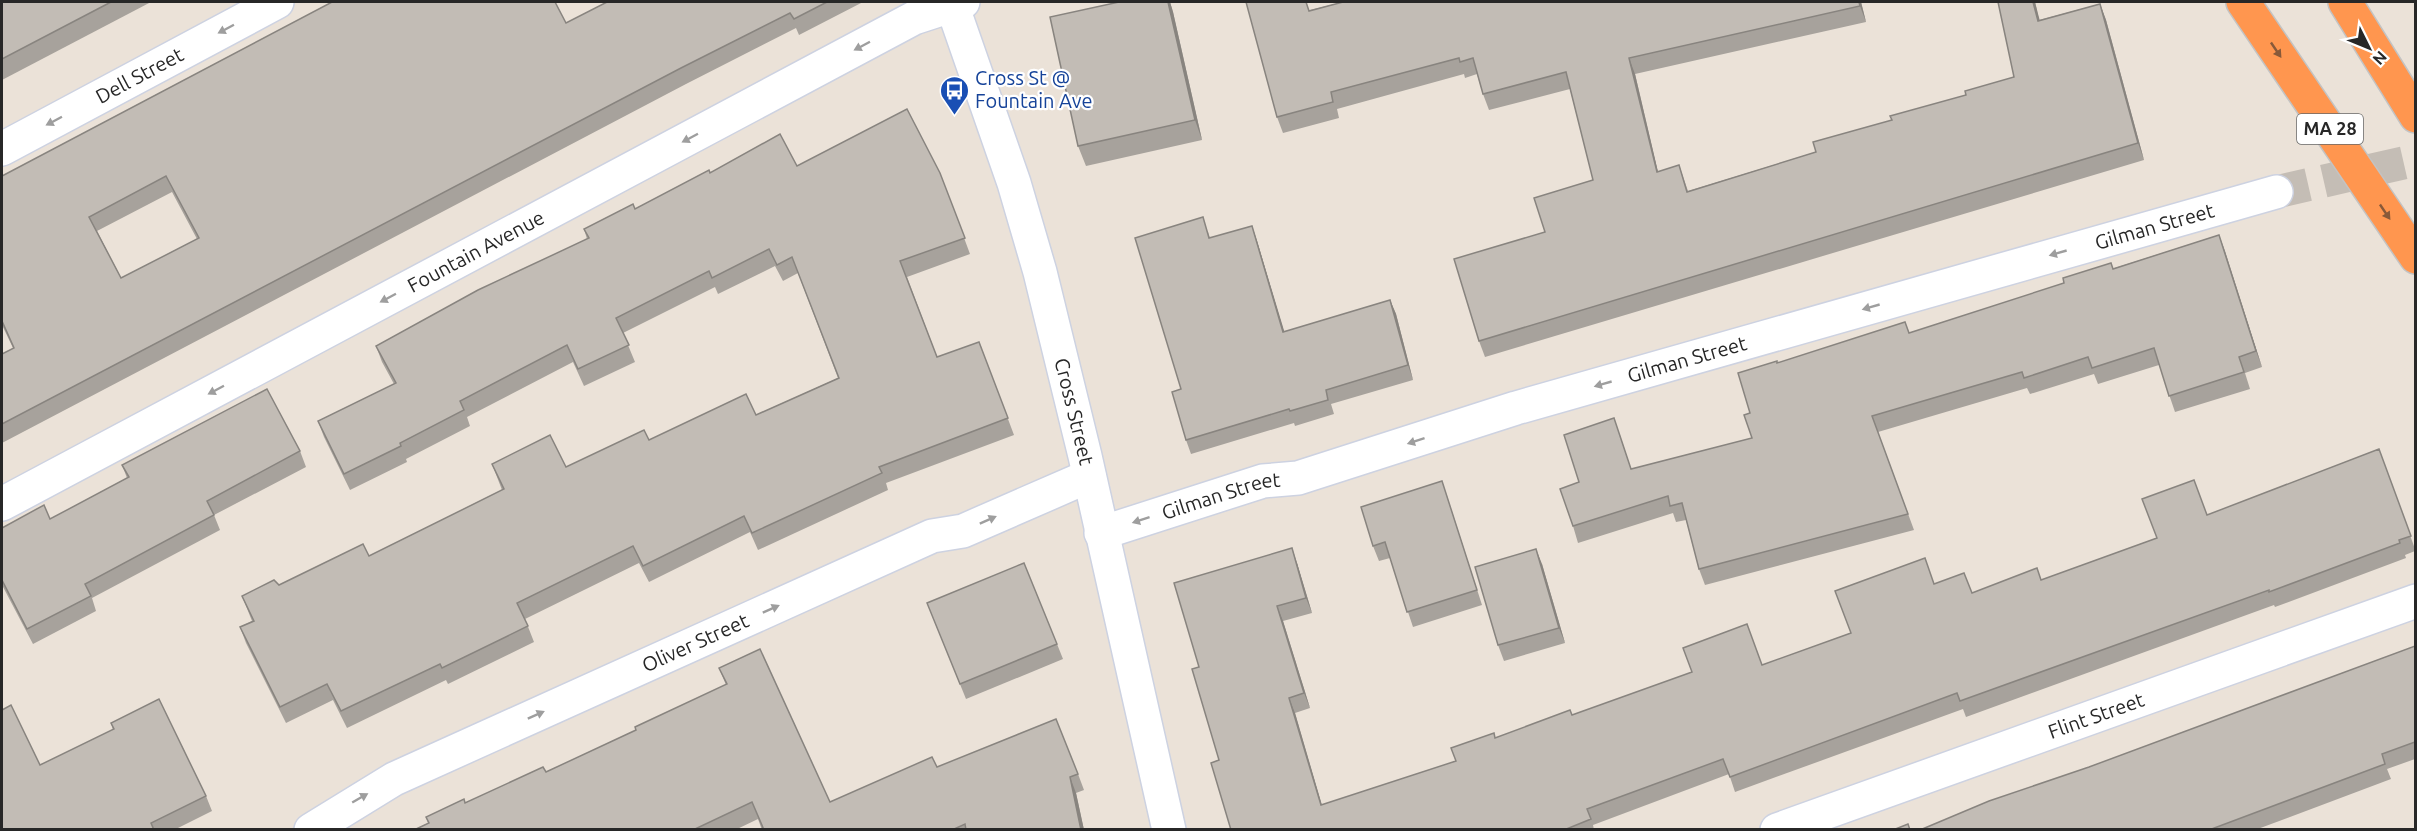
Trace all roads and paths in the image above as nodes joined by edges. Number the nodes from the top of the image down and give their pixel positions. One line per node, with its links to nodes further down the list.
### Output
1 (277, 2): 6 (street, Dell Street, one-way to 6)
2 (2243, 2): 8 (highway, MA 28, one-way to 8)
3 (2345, 2): 5 (highway)
4 (955, 3): 9 (street, Cross Street); 10 (street, Fountain Avenue, one-way to 10)
5 (2415, 116)
6 (2, 149)
7 (2276, 192): 11 (street, Gilman Street, one-way to 11)
8 (2415, 257)
9 (1089, 476): 11 (street, Cross Street); 13 (street, Oliver Street, one-way to 9)
10 (2, 504)
11 (1101, 533): 14 (street, Cross Street)
12 (2415, 602): 15 (street, Flint Street)
13 (310, 830)
14 (1169, 830)
15 (1777, 830)

